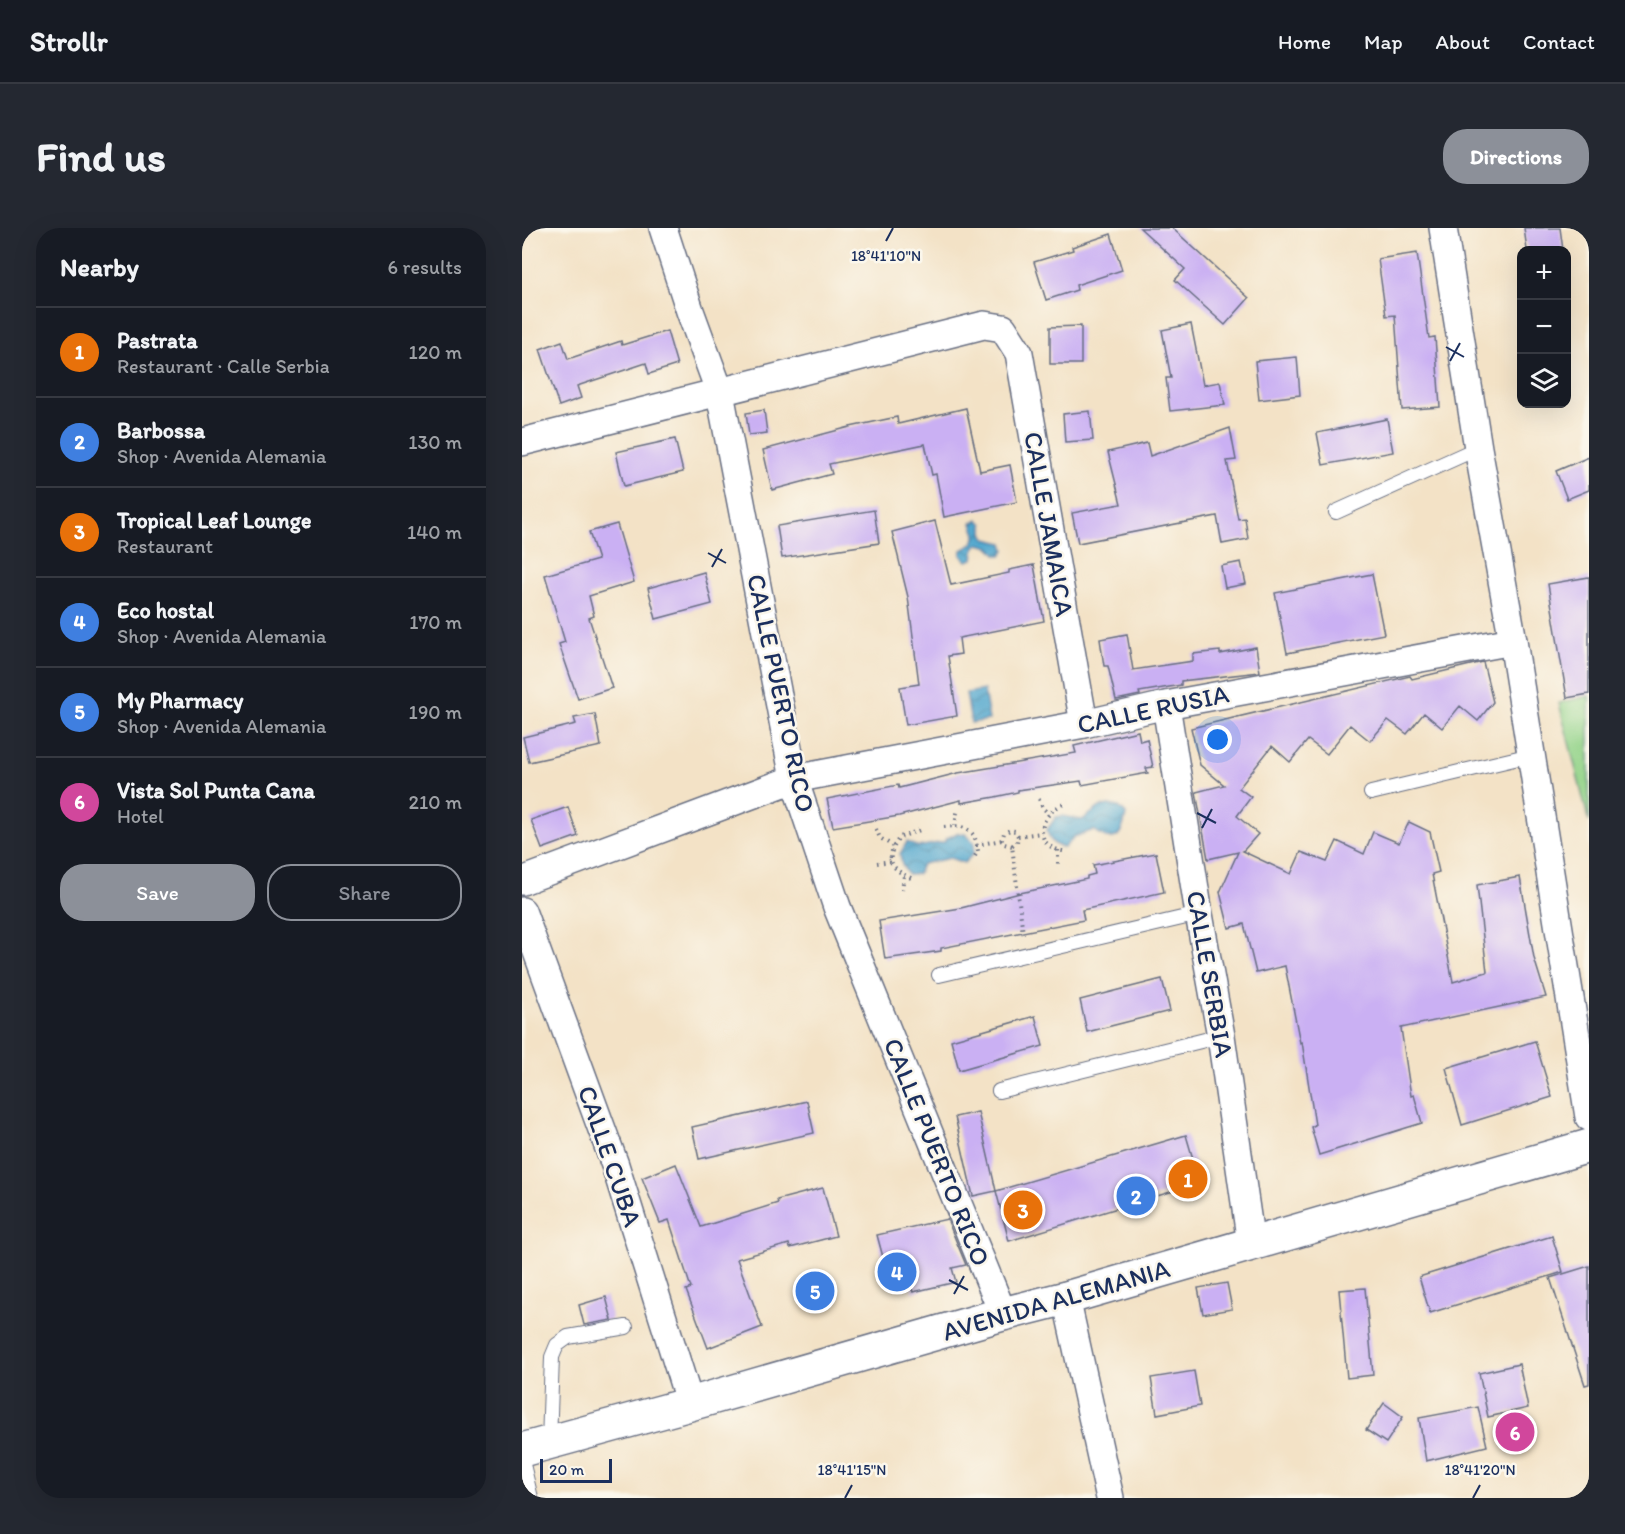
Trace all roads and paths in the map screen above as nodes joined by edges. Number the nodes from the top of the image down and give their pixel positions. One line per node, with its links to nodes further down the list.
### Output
1 (663, 228): 3 (street, CALLE PUERTO RICO)
2 (1443, 228): 5 (street)
3 (720, 393): 4 (street); 9 (street, CALLE JAMAICA); 11 (street, CALLE PUERTO RICO)
4 (522, 442)
5 (1478, 448): 6 (lane); 7 (street)
6 (1336, 512)
7 (1513, 641): 8 (street, CALLE RUSIA); 10 (street)
8 (1166, 705): 9 (street, CALLE RUSIA); 36 (street, CALLE SERBIA)
9 (1084, 724): 11 (street, CALLE RUSIA)
10 (1531, 755): 12 (lane); 41 (street)
11 (794, 779): 33 (street, CALLE RUSIA); 45 (street, CALLE PUERTO RICO)
12 (1371, 793)
13 (1039, 799): 16 (path)
14 (1067, 803): 16 (path)
15 (957, 812): 17 (path)
16 (1049, 814): 21 (path)
17 (955, 826): 18 (path); 24 (path)
18 (944, 827)
19 (876, 829): 25 (path)
20 (920, 830): 25 (path)
21 (1042, 832): 22 (path); 30 (path)
22 (1018, 836): 23 (path); 26 (path)
23 (1002, 840): 24 (path); 26 (path)
24 (977, 845): 27 (path)
25 (893, 846): 28 (path)
26 (1012, 846): 37 (path)
27 (975, 856)
28 (891, 861): 29 (path); 31 (path)
29 (877, 863)
30 (1058, 864)
31 (904, 875): 32 (path); 34 (path)
32 (911, 878)
33 (522, 881)
34 (902, 890)
35 (522, 911): 47 (street, CALLE CUBA)
36 (1199, 914): 38 (lane); 39 (street, CALLE SERBIA)
37 (1023, 934)
38 (939, 975)
39 (1221, 1035): 40 (lane); 43 (street, CALLE SERBIA)
40 (999, 1091)
41 (1589, 1117)
42 (1589, 1146): 43 (street, AVENIDA ALEMANIA)
43 (1251, 1245): 44 (street, AVENIDA ALEMANIA)
44 (1066, 1298): 45 (street, AVENIDA ALEMANIA); 51 (street)
45 (1004, 1314): 47 (street, AVENIDA ALEMANIA)
46 (626, 1327): 48 (lane)
47 (690, 1404): 48 (street, AVENIDA ALEMANIA)
48 (536, 1446)
49 (522, 1460): 50 (lane)
50 (531, 1498)
51 (1110, 1498)

